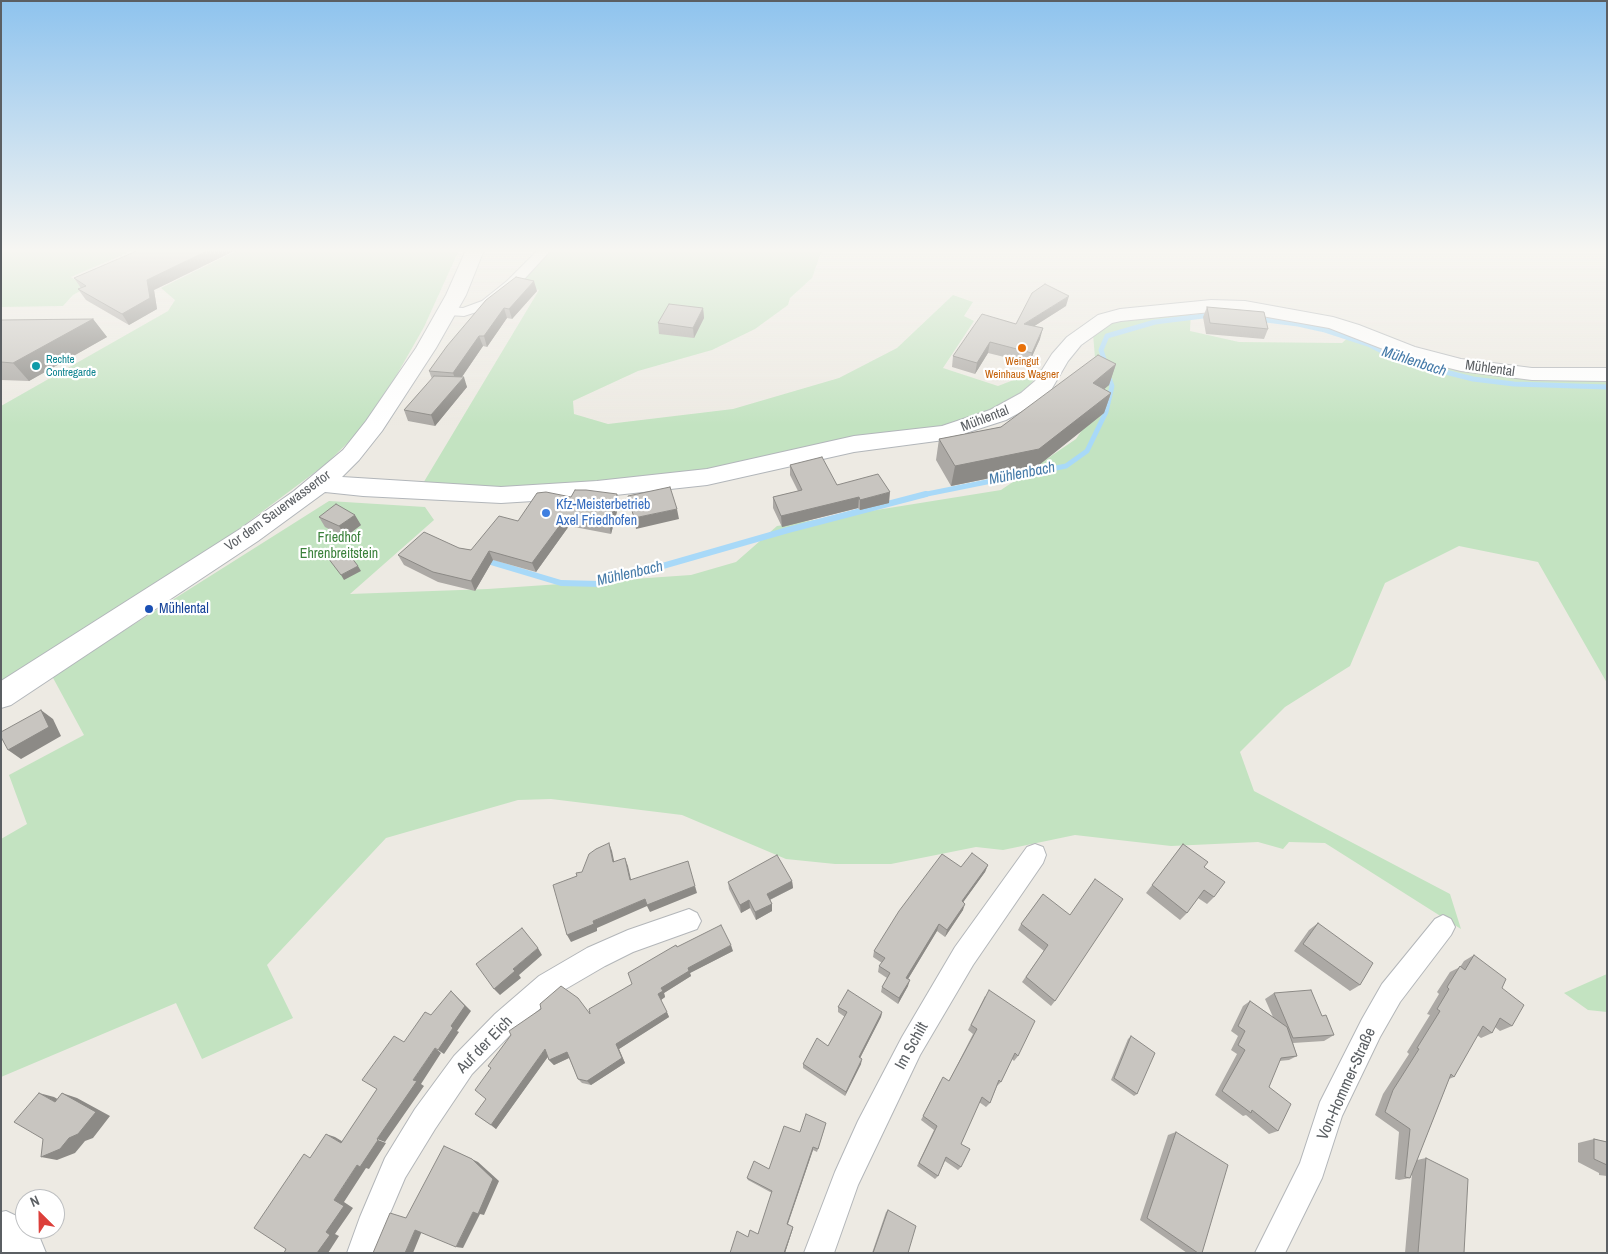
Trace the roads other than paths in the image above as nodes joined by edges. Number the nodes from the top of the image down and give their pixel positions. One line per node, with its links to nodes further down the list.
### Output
1 (474, 309): 4 (street)
2 (1186, 309): 6 (street, Mühlental)
3 (1253, 309): 5 (street, Mühlental)
4 (448, 311): 6 (street, Vor dem Sauerwassertor)
5 (1607, 375)
6 (321, 482): 7 (street, Vor dem Sauerwassertor)
7 (1, 696)
8 (1035, 854): 14 (street, Im Schilt)
9 (689, 921): 13 (street, Auf der Eich)
10 (1443, 926): 15 (street, Von-Hommer-Straße)
11 (1, 1233): 12 (street)
12 (25, 1253)
13 (362, 1253)
14 (819, 1253)
15 (1270, 1253)

